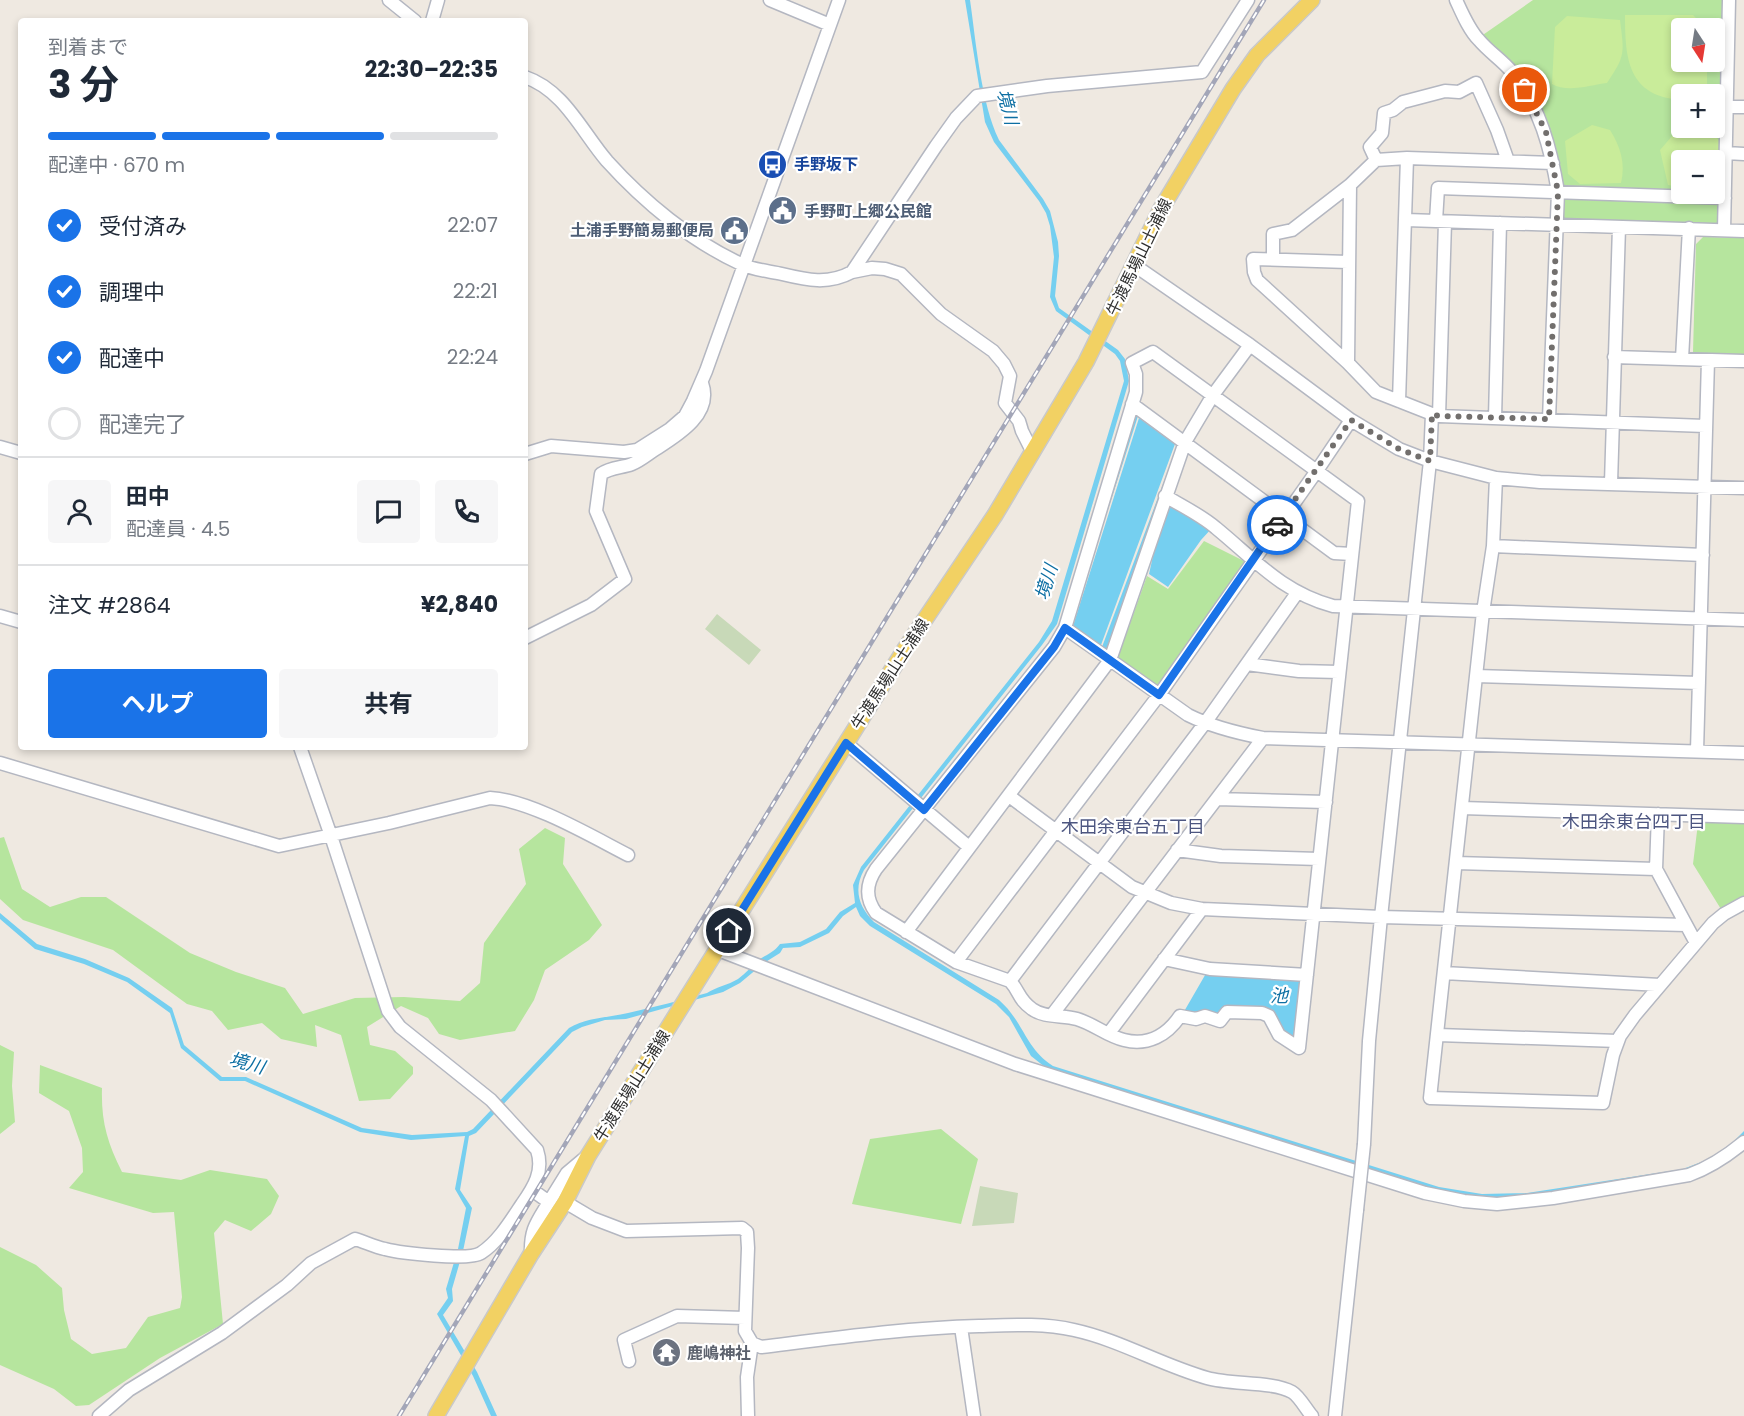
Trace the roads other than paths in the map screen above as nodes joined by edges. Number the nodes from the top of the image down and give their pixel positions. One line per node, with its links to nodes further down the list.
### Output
1 (389, 0): 9 (street)
2 (438, 0): 10 (street)
3 (770, 0): 11 (street)
4 (839, 0): 11 (street)
5 (1248, 0): 38 (street)
6 (1312, 0): 37 (main road, 牛渡馬場山土浦線)
7 (1456, 0): 20 (street)
8 (1729, 0): 13 (street)
9 (411, 18)
10 (433, 18)
11 (830, 25): 36 (street)
12 (528, 79): 36 (street)
13 (1727, 106): 14 (street); 15 (street)
14 (1744, 107)
15 (1726, 153): 16 (street); 24 (street)
16 (1744, 154)
17 (1407, 158): 18 (street); 19 (street); 26 (street)
18 (1376, 160): 19 (street); 21 (street)
19 (1508, 161): 20 (street)
20 (1553, 163): 22 (street)
21 (1350, 185): 34 (street); 35 (street)
22 (1558, 192): 23 (street); 27 (street); 29 (street)
23 (1671, 196)
24 (1725, 198)
25 (1725, 204): 32 (street)
26 (1406, 220): 27 (street); 47 (street)
27 (1441, 222): 28 (street); 49 (street)
28 (1500, 223): 29 (street); 50 (street)
29 (1556, 225): 30 (street); 51 (street)
30 (1619, 227): 31 (street); 40 (street)
31 (1689, 228): 32 (street); 41 (street)
32 (1724, 230): 33 (street)
33 (1744, 231)
34 (1273, 259): 35 (street); 44 (street)
35 (1348, 262): 44 (street)
36 (743, 265): 38 (street); 45 (street)
37 (1134, 265): 39 (street); 57 (main road, 牛渡馬場山土浦線)
38 (852, 272): 57 (street)
39 (1250, 345): 46 (street); 52 (street)
40 (1614, 357): 41 (street); 53 (street)
41 (1682, 358): 42 (street)
42 (1708, 360): 43 (street); 54 (street)
43 (1744, 361)
44 (1348, 363): 47 (street)
45 (702, 380): 59 (street); 81 (street)
46 (1213, 395): 48 (street); 55 (street); 61 (street)
47 (1399, 400): 49 (street)
48 (1132, 404): 55 (street); 80 (street)
49 (1436, 415): 50 (street); 60 (street)
50 (1495, 418): 51 (street)
51 (1549, 419): 53 (street)
52 (1351, 420): 60 (street); 61 (street)
53 (1613, 422): 54 (street); 63 (street)
54 (1705, 426): 64 (street)
55 (1185, 442): 66 (street); 67 (street)
56 (0, 447): 58 (street)
57 (1032, 451): 91 (main road, 牛渡馬場山土浦線)
58 (18, 452)
59 (528, 453)
60 (1430, 461): 62 (street); 74 (street)
61 (1316, 472): 67 (street); 69 (street)
62 (1496, 478): 63 (street); 68 (street)
63 (1611, 483): 64 (street)
64 (1705, 486): 65 (street); 70 (street)
65 (1744, 488)
66 (1165, 496): 71 (street); 82 (street)
67 (1284, 516): 69 (street); 71 (street)
68 (1493, 546): 70 (street); 75 (street)
69 (1352, 554): 73 (street)
70 (1703, 555): 77 (street)
71 (1251, 561): 72 (street); 87 (street)
72 (1297, 593): 73 (street); 83 (street)
73 (1346, 608): 74 (street); 84 (street)
74 (1413, 610): 75 (street); 92 (street)
75 (1483, 612): 77 (street); 85 (street)
76 (0, 616): 79 (street)
77 (1701, 619): 78 (street); 86 (street)
78 (1744, 620)
79 (18, 621)
80 (1065, 628): 82 (street); 102 (street)
81 (528, 636)
82 (1110, 660): 87 (street); 98 (street)
83 (1247, 664): 84 (street); 88 (street)
84 (1339, 672): 90 (street)
85 (1476, 676): 86 (street); 93 (street)
86 (1699, 683): 95 (street)
87 (1159, 695): 88 (street); 105 (street)
88 (1205, 723): 89 (street); 112 (street)
89 (1263, 738): 90 (street); 99 (street)
90 (1333, 740): 92 (street); 100 (street)
91 (846, 743): 102 (street); 123 (main road, 牛渡馬場山土浦線)
92 (1400, 743): 93 (street); 118 (street)
93 (1468, 744): 95 (street); 101 (street)
94 (301, 750): 106 (street)
95 (1697, 751): 96 (street)
96 (1744, 753)
97 (0, 763): 106 (street)
98 (1009, 796): 105 (street); 107 (street)
99 (1217, 799): 100 (street); 108 (street)
100 (1326, 802): 110 (street)
101 (1462, 808): 103 (street); 111 (street)
102 (924, 810): 107 (street); 121 (street)
103 (1658, 814): 104 (street); 113 (street)
104 (1744, 817)
105 (1055, 830): 112 (street); 125 (street)
106 (331, 836): 109 (street); 136 (street)
107 (969, 847): 121 (street)
108 (1177, 850): 110 (street); 114 (street)
109 (628, 855)
110 (1319, 859): 117 (street)
111 (1456, 863): 113 (street); 119 (street)
112 (1098, 864): 114 (street); 128 (street)
113 (1656, 869): 120 (street)
114 (1145, 893): 116 (street); 130 (street)
115 (1744, 903): 122 (street)
116 (1202, 909): 117 (street); 124 (street)
117 (1313, 914): 118 (street); 127 (street)
118 (1381, 917): 119 (street); 149 (street, bridge)
119 (1450, 918): 120 (street); 126 (street)
120 (1686, 925): 122 (street)
121 (906, 932): 125 (street)
122 (1696, 943): 129 (street)
123 (717, 950): 134 (street); 135 (main road, 牛渡馬場山土浦線)
124 (1164, 959): 127 (street); 131 (street)
125 (956, 962): 128 (street)
126 (1444, 973): 129 (street); 132 (street)
127 (1307, 975): 131 (street)
128 (1010, 981): 130 (street)
129 (1660, 985): 133 (street)
130 (1052, 1015): 131 (street)
131 (1109, 1032)
132 (1438, 1035): 133 (street); 133 (street)
133 (1618, 1041)
134 (1744, 1142)
135 (588, 1156): 137 (street); 138 (main road, 牛渡馬場山土浦線)
136 (532, 1190): 137 (street); 144 (street)
137 (549, 1202): 139 (street)
138 (565, 1202): 139 (main road, 牛渡馬場山土浦線); 140 (street)
139 (531, 1254): 145 (main road, 牛渡馬場山土浦線)
140 (745, 1318): 142 (street); 143 (street)
141 (961, 1327): 142 (street); 147 (street); 148 (street)
142 (752, 1343): 146 (street)
143 (629, 1361)
144 (99, 1416)
145 (436, 1416)
146 (748, 1416)
147 (974, 1416)
148 (1312, 1416)
149 (1335, 1416)

